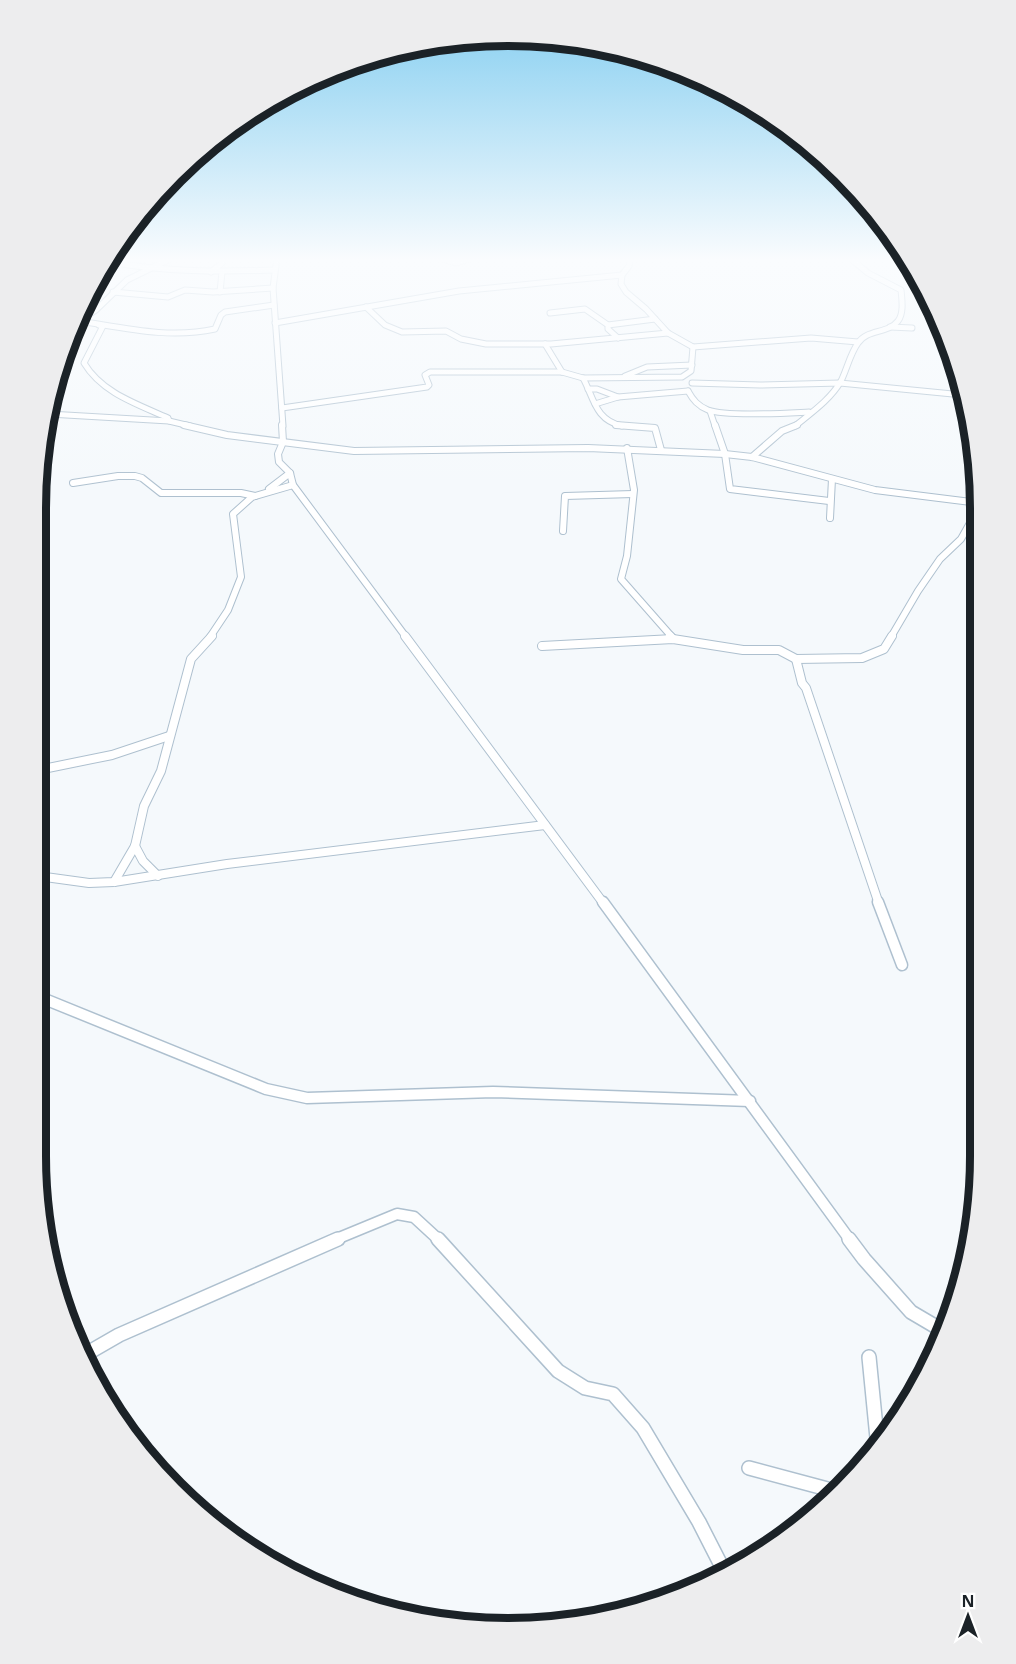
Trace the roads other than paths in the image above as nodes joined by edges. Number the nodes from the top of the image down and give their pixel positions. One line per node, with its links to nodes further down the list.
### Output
1 (98, 336): 28 (street)
2 (276, 336): 24 (street)
3 (451, 336): 10 (street)
4 (615, 336): 8 (street)
5 (641, 336): 8 (street)
6 (673, 336): 11 (street)
7 (866, 336): 9 (street)
8 (618, 338): 10 (street)
9 (858, 342): 11 (street); 18 (street)
10 (545, 344): 13 (street)
11 (693, 347): 12 (street)
12 (692, 365): 14 (street); 16 (street)
13 (562, 372): 15 (street); 24 (street)
14 (686, 376): 16 (street); 17 (street)
15 (583, 378): 16 (street); 19 (street)
16 (622, 378)
17 (692, 383): 18 (street); 20 (street)
18 (840, 383): 21 (street); 26 (street)
19 (588, 389): 22 (street); 23 (street)
20 (688, 391): 22 (street); 25 (street)
21 (955, 394)
22 (618, 397): 23 (street)
23 (595, 404): 31 (street)
24 (282, 408): 29 (street)
25 (710, 411): 26 (street); 32 (street)
26 (809, 412): 33 (street)
27 (56, 414): 28 (street)
28 (169, 421): 29 (street)
29 (283, 442): 30 (street); 34 (street)
30 (627, 448): 31 (street); 39 (street)
31 (661, 450): 32 (street)
32 (725, 454): 33 (street); 41 (street)
33 (752, 457): 35 (street)
34 (290, 473): 37 (street); 38 (street)
35 (832, 479): 41 (street); 42 (street)
36 (73, 483): 40 (street)
37 (293, 485): 38 (street); 51 (street)
38 (264, 493): 40 (street)
39 (633, 494): 45 (street); 46 (street)
40 (255, 496): 49 (street)
41 (829, 501): 43 (street)
42 (969, 504)
43 (830, 518)
44 (969, 524): 48 (street)
45 (562, 531)
46 (673, 639): 47 (street); 48 (street)
47 (542, 646)
48 (796, 659): 56 (street)
49 (169, 736): 50 (street); 52 (street)
50 (47, 768)
51 (545, 825): 53 (street); 58 (street)
52 (135, 846): 53 (street); 55 (street)
53 (158, 876): 55 (street)
54 (47, 877): 55 (street)
55 (114, 882)
56 (902, 965)
57 (47, 1000): 58 (street)
58 (750, 1101): 59 (street)
59 (936, 1327)
60 (90, 1352): 65 (street)
61 (869, 1357): 62 (street)
62 (877, 1433)
63 (749, 1468): 64 (street)
64 (827, 1489)
65 (721, 1565)

